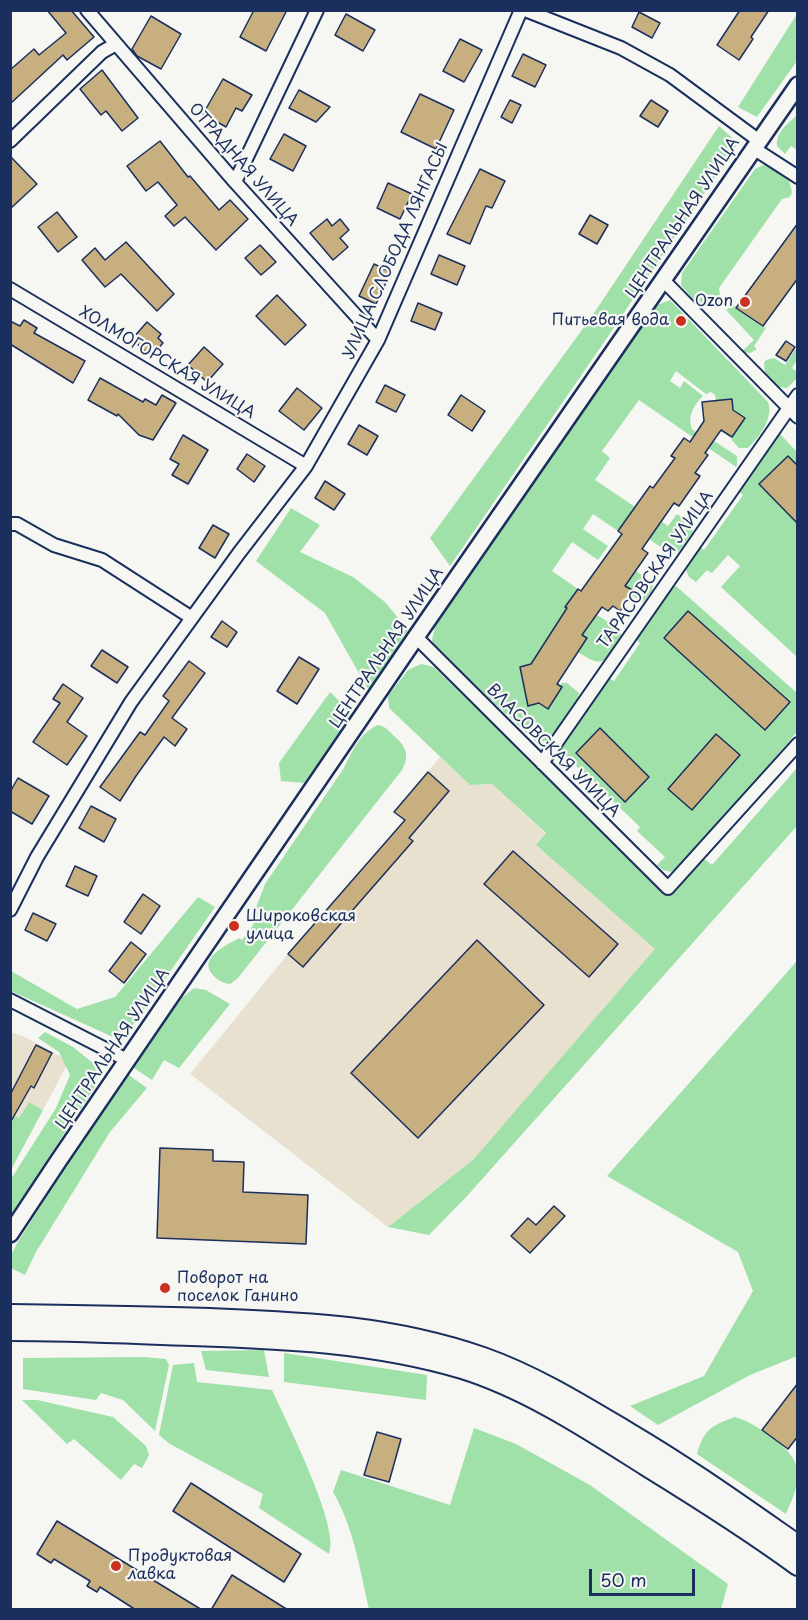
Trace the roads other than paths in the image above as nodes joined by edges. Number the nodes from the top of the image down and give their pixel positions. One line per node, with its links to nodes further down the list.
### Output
1 (87, 10): 4 (street, ОТРАДНАЯ УЛИЦА)
2 (317, 10): 9 (street)
3 (523, 10): 7 (street); 12 (street, УЛИЦА СЛОБОДА ЛЯНГАСЫ)
4 (116, 44): 6 (street); 9 (street, ОТРАДНАЯ УЛИЦА)
5 (798, 85): 7 (street, ЦЕНТРАЛЬНАЯ УЛИЦА)
6 (10, 141)
7 (756, 144): 8 (street); 10 (street, ЦЕНТРАЛЬНАЯ УЛИЦА)
8 (798, 177)
9 (235, 182): 12 (street, ОТРАДНАЯ УЛИЦА)
10 (663, 279): 14 (street); 18 (street, ЦЕНТРАЛЬНАЯ УЛИЦА)
11 (10, 289): 15 (street, ХОЛМОГОРСКАЯ УЛИЦА)
12 (378, 340): 15 (street, УЛИЦА СЛОБОДА ЛЯНГАСЫ)
13 (798, 395): 14 (street, ТАРАСОВСКАЯ УЛИЦА)
14 (793, 412): 20 (street, ТАРАСОВСКАЯ УЛИЦА)
15 (306, 466): 17 (street, УЛИЦА СЛОБОДА ЛЯНГАСЫ)
16 (10, 524): 17 (street)
17 (192, 618): 21 (street, УЛИЦА СЛОБОДА ЛЯНГАСЫ)
18 (416, 637): 20 (street, ВЛАСОВСКАЯ УЛИЦА); 23 (street, ЦЕНТРАЛЬНАЯ УЛИЦА)
19 (798, 744): 20 (street, ВЛАСОВСКАЯ УЛИЦА)
20 (542, 763)
21 (10, 910)
22 (10, 1000): 23 (street)
23 (127, 1060): 24 (street, ЦЕНТРАЛЬНАЯ УЛИЦА)
24 (10, 1234)
25 (10, 1315): 27 (highway)
26 (10, 1330): 28 (highway)
27 (798, 1546)
28 (798, 1565)

